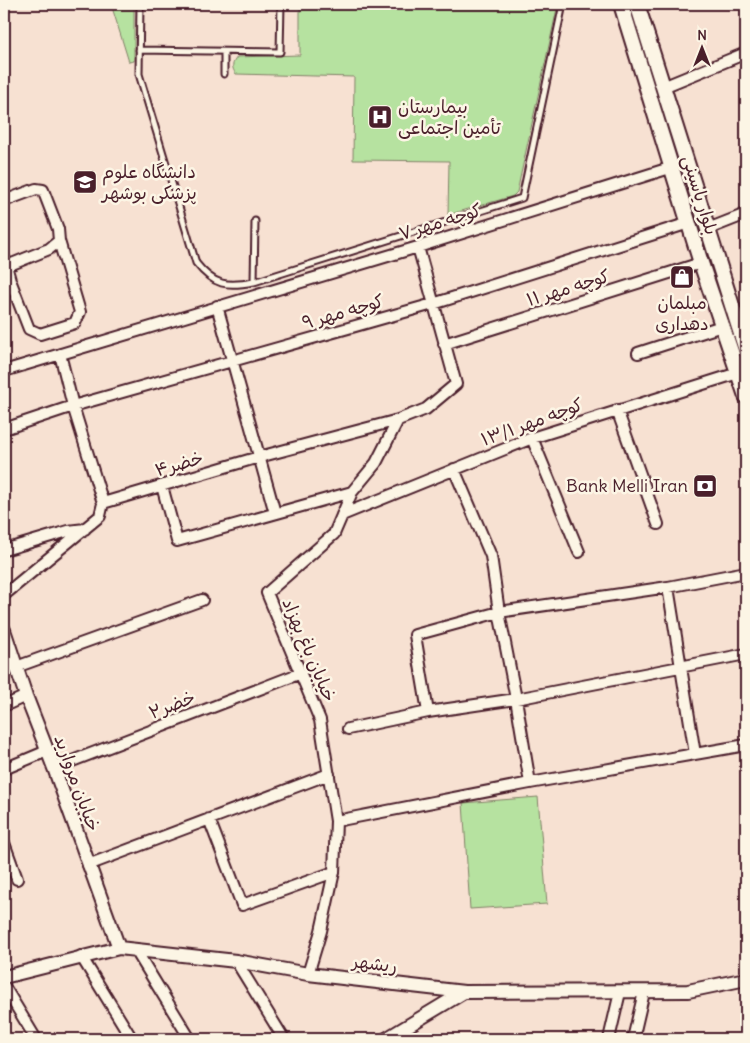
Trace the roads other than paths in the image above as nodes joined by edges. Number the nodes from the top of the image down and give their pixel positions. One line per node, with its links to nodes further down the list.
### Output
1 (140, 4): 7 (lane)
2 (281, 4): 8 (lane)
3 (563, 4): 23 (lane)
4 (621, 4): 6 (main road, بلوار یاسینی)
5 (639, 9): 6 (main road); 11 (main road, بلوار یاسینی)
6 (626, 19): 12 (main road, بلوار یاسینی)
7 (139, 50): 8 (lane); 23 (lane)
8 (224, 52): 10 (lane)
9 (746, 53): 11 (street)
10 (224, 74)
11 (663, 87): 17 (main road, بلوار یاسینی)
12 (673, 167): 16 (main road, بلوار یاسینی); 19 (street, کوچه مهر ۷)
13 (4, 201): 18 (street)
14 (746, 215): 17 (street)
15 (255, 221): 23 (lane)
16 (689, 223): 21 (main road, بلوار یاسینی); 24 (street, کوچه مهر ۹)
17 (708, 229): 28 (main road, بلوار یاسینی)
18 (59, 241): 20 (street); 22 (street)
19 (418, 246): 24 (street); 25 (street, کوچه مهر ۷)
20 (5, 262): 22 (street)
21 (701, 264): 26 (main road, بلوار یاسینی); 27 (street, کوچه مهر ۱۱)
22 (7, 282)
23 (254, 282)
24 (432, 304): 27 (street); 31 (street, کوچه مهر ۹)
25 (217, 306): 30 (street, کوچه مهر ۷); 31 (street)
26 (722, 326): 29 (street); 33 (main road, بلوار یاسینی)
27 (444, 344): 37 (street)
28 (746, 350)
29 (638, 353)
30 (60, 354): 32 (street, کوچه مهر ۷); 35 (street)
31 (231, 360): 35 (street, کوچه مهر ۹); 40 (street)
32 (4, 371)
33 (738, 373): 34 (main road, بلوار یاسینی); 36 (street, کوچه مهر ۱۳/۱)
34 (746, 396)
35 (73, 406): 38 (street, کوچه مهر ۹); 44 (street)
36 (617, 410): 39 (street, کوچه مهر ۱۳/۱); 47 (street)
37 (398, 420): 40 (street, خضر۴); 43 (street, خیابان باغ بهزاد)
38 (4, 429)
39 (532, 438): 41 (street, کوچه مهر ۱۳/۱); 50 (street)
40 (259, 458): 42 (street, خضر۴); 45 (street)
41 (454, 469): 46 (street, کوچه مهر ۱۳/۱); 55 (street)
42 (162, 486): 44 (street, خضر۴); 45 (street)
43 (352, 492): 45 (street); 46 (street, خیابان باغ بهزاد)
44 (103, 503): 48 (street)
45 (275, 513)
46 (342, 515): 61 (street, خیابان باغ بهزاد)
47 (658, 524)
48 (84, 529): 49 (street); 53 (street)
49 (4, 550)
50 (580, 552)
51 (746, 572): 52 (street)
52 (668, 588): 55 (street); 59 (street)
53 (4, 596)
54 (202, 600): 60 (street)
55 (498, 612): 63 (street); 65 (street)
56 (4, 630): 57 (street, خیابان مروارید)
57 (6, 645): 60 (street, خیابان مروارید)
58 (746, 654): 59 (street)
59 (681, 666): 63 (street); 69 (street)
60 (16, 667): 62 (street, خیابان مروارید)
61 (301, 673): 71 (street, خضر۲); 72 (street, خیابان باغ بهزاد)
62 (26, 696): 64 (street); 68 (street, خیابان مروارید)
63 (516, 699): 65 (street); 73 (street)
64 (4, 706)
65 (428, 712): 66 (street)
66 (348, 729)
67 (746, 745): 69 (street)
68 (47, 751): 70 (street); 71 (street, خیابان مروارید)
69 (695, 754): 73 (street)
70 (4, 768)
71 (54, 768): 77 (street, خیابان مروارید)
72 (329, 774): 74 (street); 75 (street, خیابان باغ بهزاد)
73 (530, 783): 75 (street)
74 (209, 819): 77 (street); 78 (street)
75 (336, 822): 78 (street, خیابان باغ بهزاد)
76 (4, 843): 79 (street)
77 (88, 865): 80 (street, خیابان مروارید)
78 (334, 872): 84 (street, خیابان باغ بهزاد)
79 (17, 879)
80 (119, 948): 81 (street, ریشهر); 82 (street, ریشهر)
81 (135, 949): 83 (street, ریشهر); 93 (street)
82 (81, 956): 85 (street, ریشهر); 92 (street)
83 (236, 961): 84 (street, ریشهر); 94 (street)
84 (308, 974): 88 (street, ریشهر)
85 (4, 976)
86 (746, 979): 90 (street, ریشهر)
87 (4, 986): 91 (street)
88 (464, 992): 89 (street, ریشهر); 95 (street)
89 (620, 992): 90 (street, ریشهر); 96 (street)
90 (644, 992): 97 (street)
91 (36, 1039)
92 (132, 1039)
93 (190, 1039)
94 (284, 1039)
95 (386, 1039)
96 (609, 1039)
97 (634, 1039)

